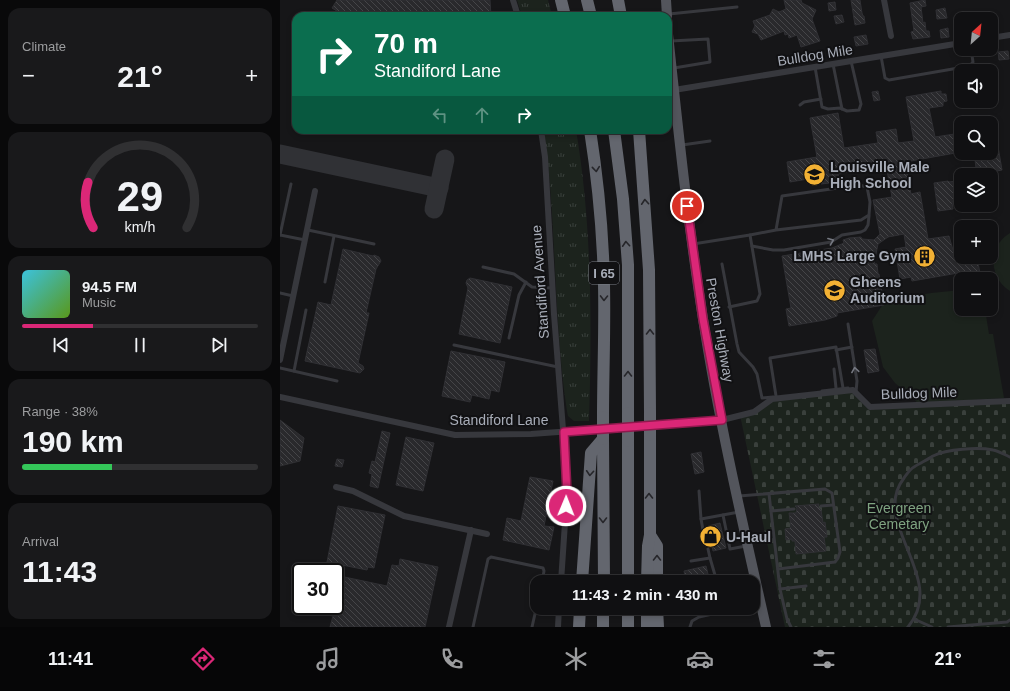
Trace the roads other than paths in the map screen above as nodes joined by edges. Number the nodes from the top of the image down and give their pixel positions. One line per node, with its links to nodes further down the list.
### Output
1 (513, 0): 8 (street)
2 (561, 0): 9 (highway)
3 (587, 0): 10 (highway)
4 (618, 0): 11 (highway)
5 (666, 0): 12 (main road)
6 (884, 0): 15 (street)
7 (736, 7): 13 (lane)
8 (517, 12)
9 (564, 12)
10 (590, 12)
11 (620, 12)
12 (667, 12)
13 (672, 14)
14 (1010, 35): 16 (street)
15 (891, 36)
16 (998, 37)
17 (672, 38): 24 (lane)
18 (954, 44): 19 (street, Bulldog Mile)
19 (881, 56): 20 (lane); 21 (street, Bulldog Mile)
20 (972, 56)
21 (851, 61): 22 (street, Bulldog Mile); 28 (lane)
22 (833, 64): 23 (street, Bulldog Mile); 28 (lane)
23 (815, 67): 25 (street, Bulldog Mile); 26 (lane)
24 (672, 68): 25 (main road, Preston Highway)
25 (674, 90): 34 (main road, Preston Highway)
26 (821, 99): 27 (lane); 28 (lane)
27 (800, 105)
28 (842, 109)
29 (542, 134): 51 (street, Standiford Avenue)
30 (591, 134): 78 (highway, I 65, one-way to 78, bridge)
31 (615, 134): 104 (highway, I 65, one-way to 31, bridge)
32 (639, 134): 93 (highway, one-way to 32, bridge)
33 (710, 141): 34 (lane)
34 (680, 145): 45 (main road, Preston Highway)
35 (292, 184): 40 (lane)
36 (315, 191): 38 (street)
37 (869, 216): 39 (lane); 39 (lane); 46 (lane, one-way to 37)
38 (307, 230): 42 (lane); 43 (street)
39 (776, 230): 41 (lane)
40 (280, 235): 43 (lane)
41 (750, 235): 45 (lane); 46 (lane)
42 (334, 236): 44 (lane); 49 (lane)
43 (305, 240): 53 (street)
44 (374, 244)
45 (692, 244): 76 (main road, Preston Highway)
46 (752, 246): 54 (lane)
47 (722, 264): 54 (lane)
48 (483, 267): 50 (lane)
49 (325, 282)
50 (526, 282): 51 (lane); 57 (lane)
51 (552, 288): 63 (street, Standiford Avenue)
52 (280, 293): 53 (lane)
53 (293, 296): 60 (street)
54 (729, 307): 73 (lane)
55 (306, 310): 66 (lane)
56 (848, 324): 59 (lane)
57 (510, 338)
58 (454, 345): 63 (lane)
59 (852, 347): 61 (lane); 70 (lane, one-way to 59)
60 (281, 348): 62 (street)
61 (836, 350): 69 (lane); 71 (lane)
62 (280, 360)
63 (558, 367): 77 (street, Standiford Avenue)
64 (280, 368): 66 (lane)
65 (834, 368): 68 (lane)
66 (294, 371): 67 (lane)
67 (337, 380)
68 (836, 388): 69 (lane); 71 (lane)
69 (843, 388): 70 (lane)
70 (854, 391): 74 (street, Bulldog Mile); 75 (street)
71 (776, 396): 73 (lane)
72 (280, 397): 77 (street, Standiford Lane)
73 (762, 398): 75 (lane)
74 (1010, 401)
75 (754, 412): 76 (street)
76 (722, 420): 77 (street, Standiford Lane); 83 (main road, Preston Highway)
77 (564, 432): 101 (street, Standiford Avenue)
78 (603, 439): 102 (highway, one-way to 102); 103 (highway, I 65, one-way to 103)
79 (1010, 457): 120 (lane)
80 (336, 487): 91 (street)
81 (699, 491): 90 (lane)
82 (769, 494): 83 (lane); 84 (lane); 87 (lane)
83 (737, 496): 88 (main road, Preston Highway)
84 (833, 505): 85 (lane); 99 (lane)
85 (821, 506)
86 (794, 509): 87 (lane)
87 (771, 511): 99 (lane)
88 (740, 512): 89 (lane); 95 (main road, Preston Highway)
89 (723, 515): 90 (lane); 95 (lane)
90 (701, 519): 94 (lane)
91 (471, 530): 92 (street); 122 (street)
92 (487, 534)
93 (650, 536): 105 (highway); 106 (highway, one-way to 93)
94 (705, 541)
95 (748, 545): 108 (main road, Preston Highway)
96 (708, 549): 97 (lane)
97 (710, 558): 98 (lane); 107 (lane)
98 (691, 561)
99 (778, 569): 110 (lane)
100 (543, 575): 123 (lane)
101 (561, 575)
102 (582, 575)
103 (604, 575)
104 (628, 575)
105 (647, 575)
106 (657, 575)
107 (715, 575)
108 (754, 575)
109 (806, 586): 110 (lane)
110 (780, 589): 133 (lane)
111 (760, 612): 132 (main road, Preston Highway)
112 (535, 615): 124 (lane)
113 (559, 615): 125 (street)
114 (580, 615): 126 (highway)
115 (603, 615): 127 (highway)
116 (628, 615): 128 (highway)
117 (648, 615): 129 (highway)
118 (658, 615): 130 (highway)
119 (708, 615): 131 (lane)
120 (914, 619): 134 (lane); 135 (lane)
121 (1010, 620): 136 (lane)
122 (449, 627)
123 (473, 627)
124 (532, 627)
125 (558, 627)
126 (579, 627)
127 (603, 627)
128 (628, 627)
129 (647, 627)
130 (658, 627)
131 (690, 627)
132 (766, 627)
133 (791, 627)
134 (908, 627)
135 (932, 627)
136 (948, 627)

